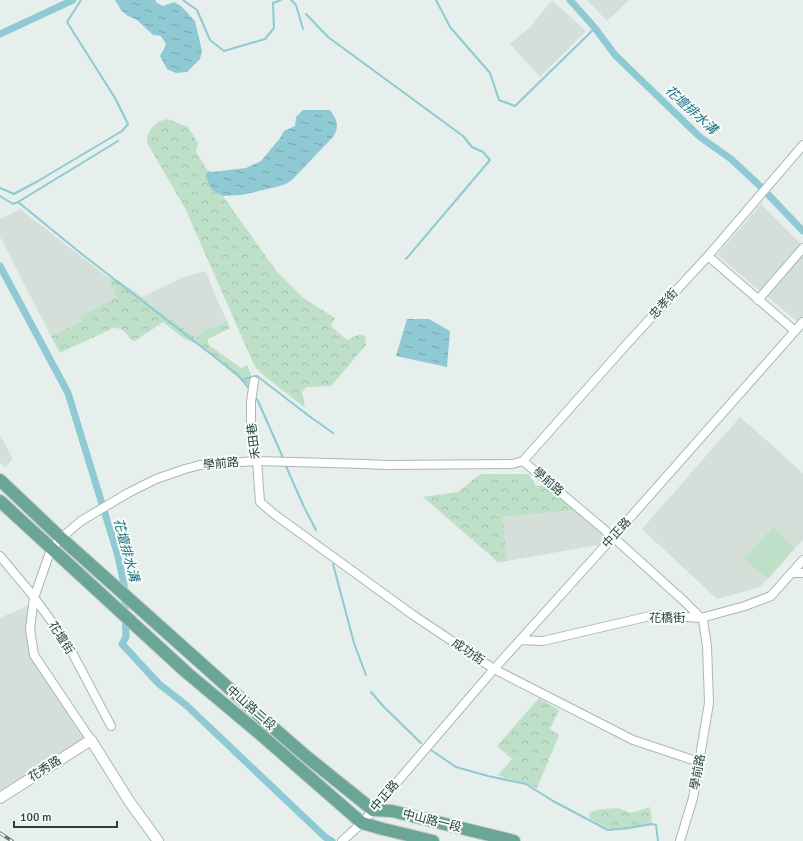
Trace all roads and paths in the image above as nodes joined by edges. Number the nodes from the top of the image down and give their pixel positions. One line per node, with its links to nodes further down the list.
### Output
1 (803, 145): 3 (street, 忠孝街)
2 (803, 248): 4 (street)
3 (708, 256): 4 (street); 9 (street, 忠孝街)
4 (758, 300): 6 (street)
5 (803, 322): 6 (street, 中正路)
6 (795, 331): 13 (street, 中正路)
7 (254, 381): 8 (street, 禾田巷)
8 (257, 461): 9 (street, 學前路); 12 (street, 禾田巷); 14 (street, 學前路)
9 (524, 461): 13 (street, 學前路)
10 (0, 480): 14 (main road)
11 (0, 501): 15 (main road)
12 (260, 502): 23 (street, 成功街)
13 (613, 537): 21 (street, 學前路); 22 (street, 中正路)
14 (61, 538): 15 (street); 28 (main road, 中山路二段)
15 (51, 549): 20 (street); 29 (main road, 中山路二段)
16 (0, 556): 20 (street, 花壇街)
17 (803, 560): 18 (street, 花橋街)
18 (792, 573): 19 (street); 21 (street, 花橋街)
19 (803, 573)
20 (34, 598): 24 (street, 花壇街); 25 (street)
21 (701, 618): 22 (street, 花橋街); 26 (street, 學前路)
22 (520, 640): 23 (street, 中正路)
23 (494, 670): 26 (street, 成功街); 28 (street, 中正路)
24 (111, 726)
25 (91, 740): 27 (street, 花秀路); 31 (street)
26 (699, 762): 34 (street, 學前路)
27 (0, 798)
28 (373, 810): 29 (street, 中正路); 33 (main road, 中山路一段)
29 (362, 823): 30 (street, 中正路); 32 (main road, 中山路一段)
30 (343, 840)
31 (158, 841)
32 (433, 841)
33 (514, 841)
34 (680, 841)

